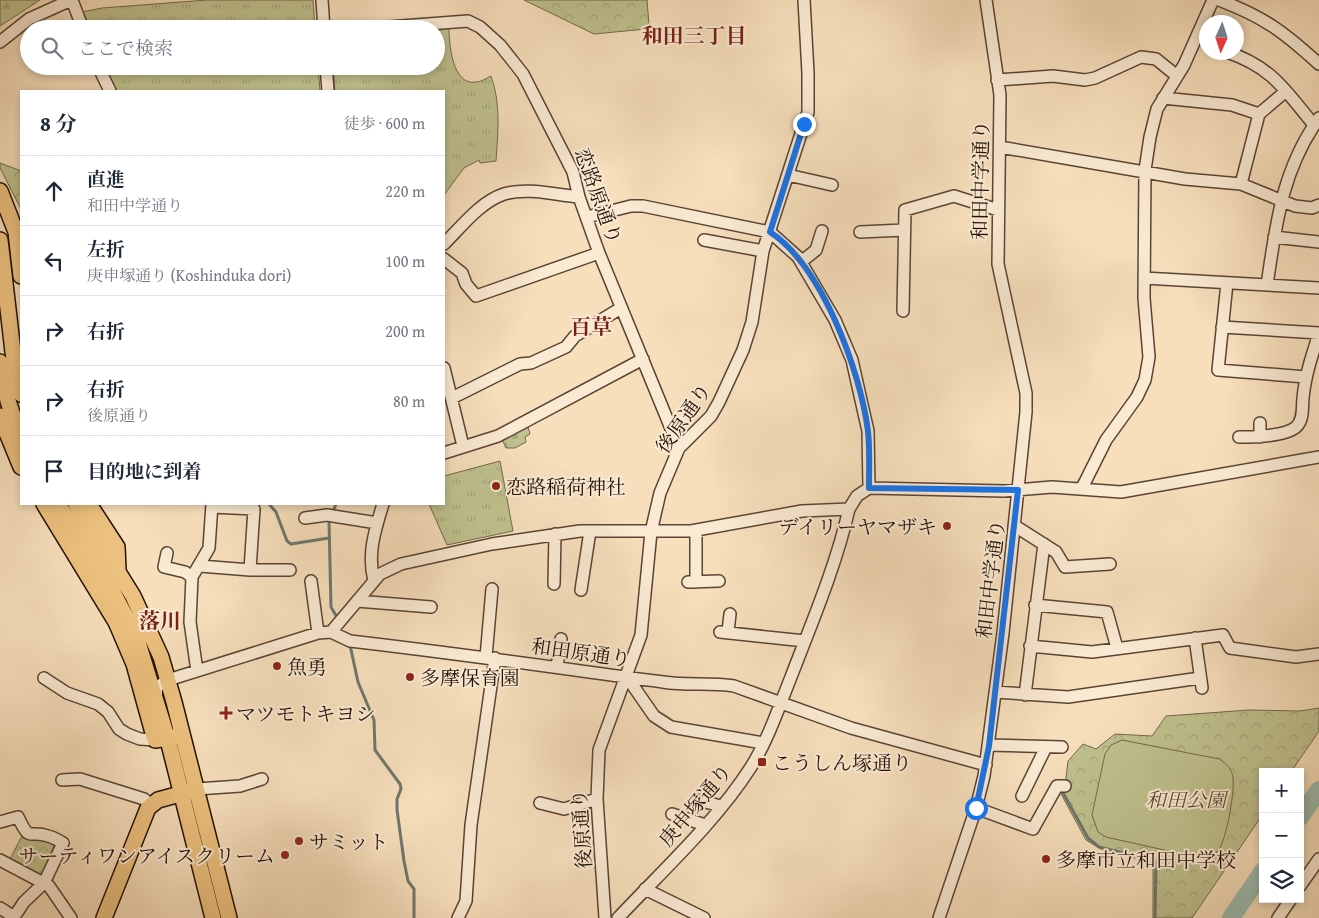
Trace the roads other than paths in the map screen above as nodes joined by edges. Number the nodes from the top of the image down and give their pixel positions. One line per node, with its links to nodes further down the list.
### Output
1 (72, 0): 7 (street); 8 (street)
2 (322, 0): 9 (street)
3 (804, 0): 29 (street, 後原通り)
4 (986, 0): 20 (street, 和田中学通り)
5 (1213, 0): 13 (street)
6 (1219, 0): 16 (street)
7 (28, 20)
8 (80, 20)
9 (323, 20)
10 (445, 22): 33 (street, 恋路原通り)
11 (20, 26): 12 (street)
12 (0, 42)
13 (1195, 42): 14 (street); 19 (street)
14 (1199, 43)
15 (1244, 59): 23 (street)
16 (1319, 64)
17 (102, 75): 21 (street)
18 (327, 75): 22 (street)
19 (1177, 76): 20 (street); 24 (street)
20 (998, 80): 27 (street, 和田中学通り)
21 (110, 90)
22 (328, 90)
23 (1286, 91): 25 (street); 26 (street)
24 (1163, 98): 25 (street); 28 (street)
25 (1259, 114): 30 (street)
26 (1316, 122): 34 (street)
27 (1000, 147): 28 (street); 36 (street, 和田中学通り)
28 (1146, 170): 30 (street); 54 (street)
29 (788, 176): 31 (street); 40 (street, 後原通り)
30 (1241, 184): 34 (street)
31 (832, 185)
32 (0, 191): 44 (main road)
33 (579, 197): 37 (street, 恋路原通り); 47 (street)
34 (1281, 201): 35 (street); 42 (street)
35 (1319, 205)
36 (998, 210): 38 (street); 80 (street, 和田中学通り)
37 (587, 217): 40 (street); 49 (street, 恋路原通り)
38 (904, 230): 41 (street); 59 (street)
39 (822, 231): 52 (street)
40 (770, 232): 48 (street, 後原通り); 52 (street)
41 (860, 232)
42 (1274, 237): 46 (street); 56 (street)
43 (0, 240): 53 (main road)
44 (19, 240): 50 (main road)
45 (704, 240): 48 (street)
46 (1319, 242)
47 (445, 243)
48 (763, 252): 74 (street, 後原通り)
49 (599, 253): 51 (street); 58 (street, 恋路原通り)
50 (20, 258)
51 (445, 260)
52 (802, 262): 78 (street)
53 (2, 271): 66 (main road)
54 (1144, 278): 55 (street); 79 (street)
55 (1227, 283): 56 (street); 60 (street)
56 (1267, 285): 57 (street)
57 (1319, 288)
58 (621, 308): 62 (street, 恋路原通り); 67 (street)
59 (903, 311)
60 (1222, 327): 61 (street); 65 (street)
61 (1319, 333): 65 (street)
62 (643, 359): 73 (street); 74 (street, 恋路原通り)
63 (0, 362): 70 (main road)
64 (445, 372): 67 (street)
65 (1306, 377): 72 (street)
66 (20, 389)
67 (452, 398): 73 (street)
68 (0, 416): 77 (main road)
69 (1260, 423): 72 (street)
70 (20, 436)
71 (1239, 437): 72 (street)
72 (1260, 437)
73 (463, 446): 75 (street)
74 (679, 448): 93 (street, 後原通り)
75 (445, 453)
76 (1319, 456): 79 (street)
77 (20, 465)
78 (869, 488): 80 (street); 87 (street)
79 (1082, 488): 80 (street)
80 (1018, 490): 90 (street, 和田中学通り)
81 (45, 505): 132 (main road)
82 (59, 505): 129 (main road)
83 (77, 505): 99 (main road)
84 (93, 505): 99 (main road)
85 (383, 505): 89 (street)
86 (212, 506): 98 (street); 100 (street)
87 (849, 509): 91 (street); 117 (street, 庚申塚通り)
88 (305, 518): 89 (street)
89 (377, 523): 104 (street)
90 (1015, 526): 95 (street); 127 (street, 和田中学通り)
91 (696, 530): 93 (street); 105 (street)
92 (590, 531): 93 (street); 94 (street); 108 (street)
93 (651, 532): 124 (street, 後原通り)
94 (555, 534): 104 (street); 106 (street)
95 (1044, 544): 97 (street); 110 (street)
96 (167, 553): 102 (street)
97 (1110, 564)
98 (200, 566): 100 (street); 102 (street)
99 (118, 570): 126 (main road)
100 (250, 570): 101 (street)
101 (290, 570)
102 (192, 577): 123 (street)
103 (311, 581): 113 (street)
104 (374, 581): 109 (street)
105 (719, 581)
106 (554, 584)
107 (492, 589): 121 (street)
108 (581, 590)
109 (357, 602): 111 (street); 114 (street)
110 (1035, 605): 118 (street); 119 (street)
111 (430, 607)
112 (730, 614): 117 (street)
113 (318, 633): 114 (street, 和田原通り); 123 (street, 和田原通り)
114 (339, 634): 121 (street, 和田原通り)
115 (1195, 638): 119 (street); 120 (street); 128 (street)
116 (561, 639): 122 (street)
117 (805, 641): 130 (street, 庚申塚通り)
118 (1030, 646): 119 (street); 128 (street)
119 (1117, 648)
120 (1319, 654)
121 (490, 658): 122 (street, 和田原通り); 164 (street)
122 (556, 667): 124 (street, 和田原通り)
123 (196, 671): 126 (street, 和田原通り)
124 (627, 677): 130 (street, 和田原通り); 133 (street); 144 (street, 後原通り)
125 (44, 678): 132 (street)
126 (168, 680): 129 (street); 131 (main road)
127 (995, 692): 128 (street); 134 (street, 和田中学通り)
128 (1025, 695)
129 (156, 697): 132 (main road)
130 (781, 702): 133 (street, 庚申塚通り); 137 (street, 和田原通り)
131 (180, 722): 132 (main road); 141 (main road)
132 (161, 740): 142 (main road)
133 (763, 742): 148 (street, 庚申塚通り)
134 (989, 746): 135 (street); 137 (street, 和田中学通り)
135 (1046, 747): 136 (street); 143 (street)
136 (1062, 747)
137 (986, 765): 149 (street, 和田中学通り)
138 (262, 779): 141 (street)
139 (62, 780): 147 (street)
140 (1065, 786): 149 (street)
141 (197, 790): 142 (main road); 163 (main road)
142 (181, 793): 147 (main road); 162 (main road)
143 (1022, 796)
144 (597, 799): 146 (street); 165 (street, 後原通り)
145 (697, 800): 148 (street)
146 (540, 803)
147 (151, 805): 161 (main road)
148 (721, 806): 152 (street, 庚申塚通り)
149 (976, 808): 168 (street, 和田中学通り)
150 (672, 814): 152 (street)
151 (0, 822): 156 (street)
152 (705, 825): 157 (street, 庚申塚通り)
153 (1319, 859): 155 (street)
154 (0, 860): 156 (street)
155 (1304, 880)
156 (44, 883): 159 (street); 160 (street)
157 (645, 889): 166 (street, 庚申塚通り); 167 (street)
158 (1288, 903): 169 (street)
159 (0, 908)
160 (72, 918)
161 (104, 918)
162 (213, 918)
163 (230, 918)
164 (458, 918)
165 (605, 918)
166 (618, 918)
167 (704, 918)
168 (939, 918)
169 (1278, 918)

